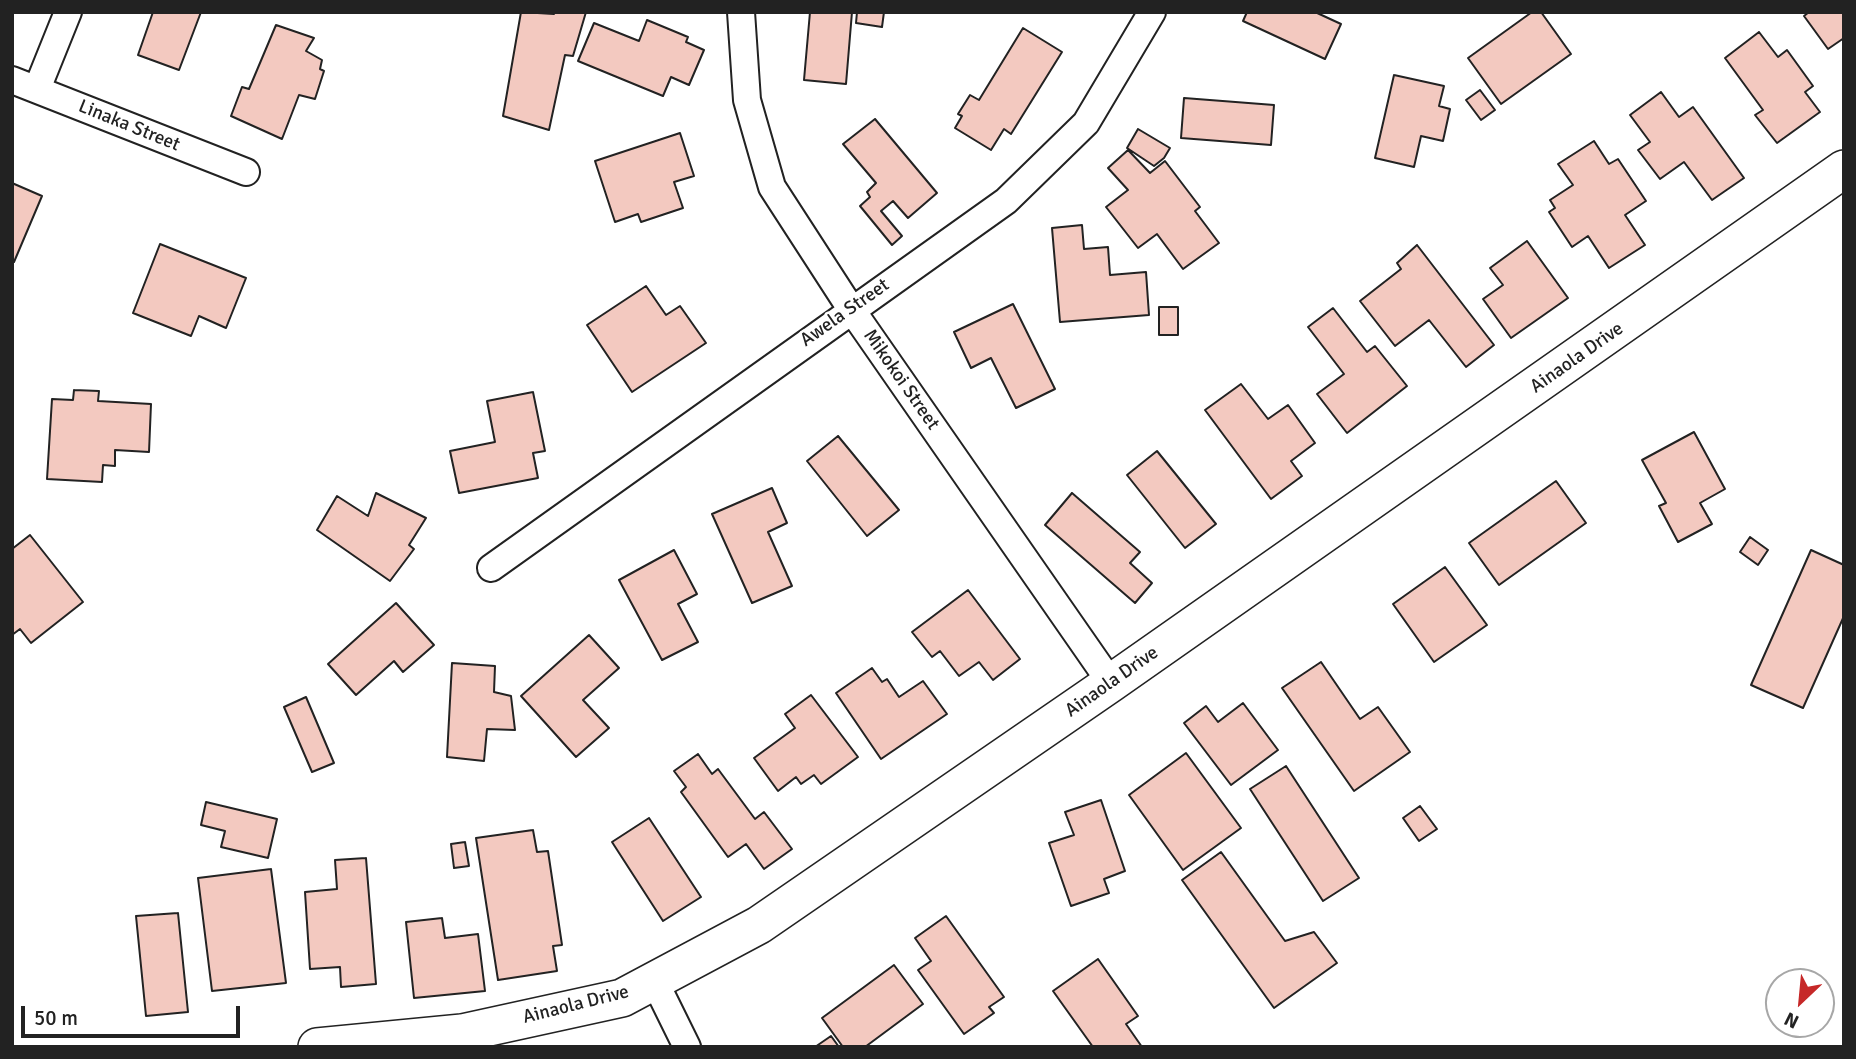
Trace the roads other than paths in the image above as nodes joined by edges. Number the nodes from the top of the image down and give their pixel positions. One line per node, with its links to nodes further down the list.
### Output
1 (68, 12): 5 (street)
2 (741, 12): 8 (street, Mikokoi Street)
3 (1153, 12): 8 (street, Awela Street)
4 (12, 80): 5 (street, Linaka Street)
5 (37, 89): 7 (street, Linaka Street)
6 (1844, 169): 10 (street, Ainaola Drive)
7 (246, 172)
8 (851, 309): 9 (street, Awela Street); 10 (street, Mikokoi Street)
9 (491, 568)
10 (1111, 683): 11 (street, Ainaola Drive)
11 (655, 982): 12 (street, Ainaola Drive); 13 (street)
12 (317, 1047)
13 (687, 1047)

